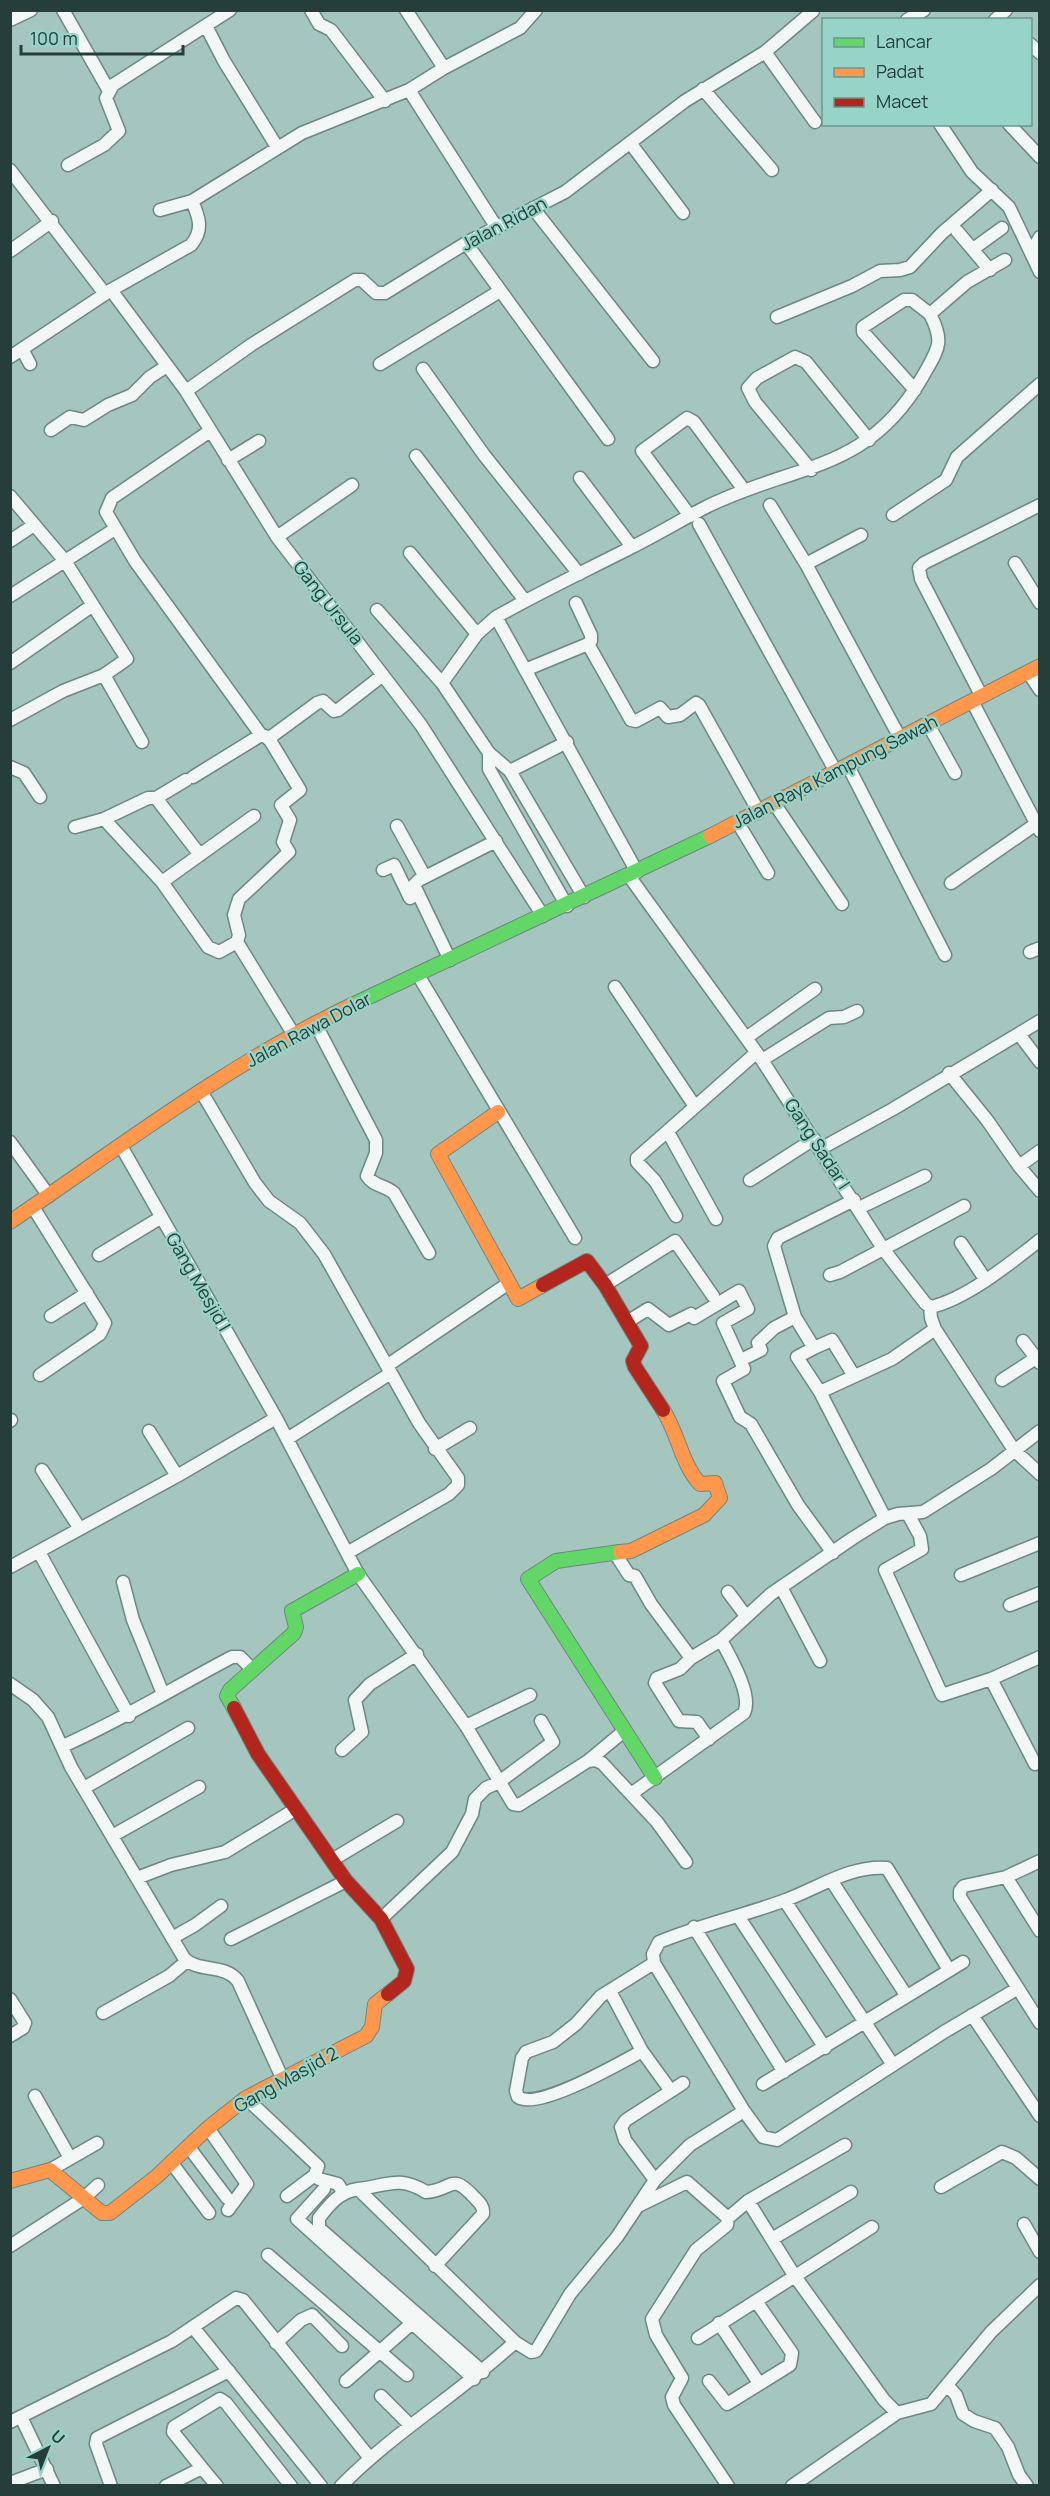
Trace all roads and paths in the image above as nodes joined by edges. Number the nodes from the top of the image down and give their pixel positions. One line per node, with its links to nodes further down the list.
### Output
1 (31, 10): 10 (street)
2 (63, 10): 16 (street)
3 (230, 10): 11 (street)
4 (311, 10): 17 (street)
5 (406, 10): 13 (street)
6 (536, 10): 13 (street)
7 (924, 10): 9 (street)
8 (812, 11): 12 (street, Jalan Ridan)
9 (910, 18)
10 (10, 20)
11 (206, 26): 16 (street); 22 (street)
12 (765, 52): 14 (street, Jalan Ridan); 18 (street)
13 (444, 68): 15 (street)
14 (703, 89): 21 (street, Jalan Ridan); 26 (street)
15 (409, 90): 17 (street); 33 (street)
16 (109, 91): 24 (street)
17 (384, 101): 22 (street)
18 (814, 122)
19 (941, 126): 27 (street)
20 (1012, 126): 23 (street)
21 (631, 144): 29 (street, Jalan Ridan); 31 (street)
22 (277, 147): 28 (street)
23 (1040, 157)
24 (68, 165)
25 (10, 170): 32 (street, Gang Ursula)
26 (772, 170)
27 (992, 190): 37 (street); 46 (street)
28 (192, 201): 30 (street); 44 (street)
29 (533, 208): 33 (street, Jalan Ridan); 49 (street)
30 (160, 210)
31 (682, 213)
32 (52, 221): 39 (street); 44 (street, Gang Ursula)
33 (497, 228): 36 (street, Jalan Ridan)
34 (1002, 228): 38 (street)
35 (957, 231): 38 (street)
36 (466, 243): 43 (street); 56 (street, Jalan Ridan)
37 (1036, 246): 42 (street)
38 (973, 249): 41 (street)
39 (10, 251)
40 (1005, 260): 41 (street)
41 (990, 270): 45 (street)
42 (1040, 272)
43 (500, 291): 51 (street); 59 (street)
44 (108, 292): 47 (street); 52 (street, Gang Ursula)
45 (930, 314): 55 (street); 55 (street)
46 (777, 317)
47 (22, 349): 48 (street); 50 (street)
48 (10, 357)
49 (653, 361)
50 (30, 364)
51 (380, 364)
52 (167, 366): 56 (street, Gang Ursula); 57 (street)
53 (423, 369): 83 (street)
54 (1040, 384): 71 (street)
55 (915, 390): 60 (street)
56 (186, 391): 58 (street, Gang Ursula)
57 (51, 430)
58 (210, 431): 63 (street, Gang Ursula); 74 (street)
59 (608, 439)
60 (869, 440): 64 (street); 64 (street)
61 (259, 441): 63 (street)
62 (416, 456): 85 (street)
63 (228, 460): 76 (street, Gang Ursula)
64 (811, 470): 67 (street)
65 (580, 478): 78 (street)
66 (352, 485): 76 (street)
67 (744, 490): 72 (street); 72 (street)
68 (10, 496): 73 (street)
69 (770, 505): 82 (street)
70 (1040, 505): 100 (street)
71 (893, 515)
72 (694, 520): 78 (street); 109 (street)
73 (34, 525): 77 (street); 80 (street)
74 (115, 529): 80 (street); 103 (street)
75 (861, 535): 82 (street)
76 (277, 537): 97 (street, Gang Ursula)
77 (10, 541)
78 (632, 547): 83 (street)
79 (410, 552): 91 (street)
80 (65, 561): 84 (street); 88 (street)
81 (1015, 563): 87 (street)
82 (806, 564): 104 (street)
83 (579, 574): 85 (street)
84 (10, 596)
85 (525, 601): 90 (street)
86 (576, 603): 92 (street)
87 (1040, 603)
88 (93, 605): 93 (street); 96 (street)
89 (376, 610): 98 (street)
90 (496, 617): 91 (street); 95 (street, Gang Sadar I)
91 (477, 634): 98 (street)
92 (588, 644): 95 (street); 115 (street)
93 (10, 663)
94 (1034, 669): 99 (street); 100 (street, Jalan Raya Kampung Sawah)
95 (525, 670): 106 (street, Gang Sadar I)
96 (104, 675): 101 (street); 105 (street)
97 (383, 675): 103 (street); 122 (street, Gang Ursula)
98 (442, 683): 107 (street)
99 (1040, 690)
100 (977, 698): 102 (street, Jalan Raya Kampung Sawah); 121 (street)
101 (10, 720)
102 (928, 724): 104 (street, Jalan Raya Kampung Sawah); 111 (street)
103 (265, 737): 113 (street); 135 (street)
104 (900, 738): 109 (street, Jalan Raya Kampung Sawah)
105 (142, 742)
106 (567, 742): 110 (street); 126 (street, Gang Sadar I)
107 (489, 753): 110 (street); 133 (street)
108 (10, 767): 112 (street)
109 (842, 769): 114 (street, Jalan Raya Kampung Sawah); 136 (street)
110 (510, 771): 131 (street)
111 (955, 773)
112 (40, 797)
113 (156, 798): 117 (street); 123 (street)
114 (774, 803): 115 (street, Jalan Raya Kampung Sawah); 132 (street)
115 (759, 812): 118 (street, Jalan Raya Kampung Sawah)
116 (254, 816): 123 (street)
117 (104, 819): 120 (street); 128 (street)
118 (738, 823): 125 (street); 126 (street, Jalan Raya Kampung Sawah)
119 (397, 826): 127 (street)
120 (75, 827)
121 (1038, 828): 129 (street)
122 (496, 841): 127 (street); 134 (street, Gang Ursula)
123 (200, 855): 128 (street)
124 (383, 870): 130 (street)
125 (768, 873)
126 (633, 874): 131 (street, Jalan Rawa Dolar); 146 (street, Gang Sadar I)
127 (425, 878): 130 (street)
128 (162, 882): 135 (street)
129 (951, 883)
130 (418, 894): 137 (street)
131 (584, 897): 133 (street, Jalan Rawa Dolar)
132 (842, 904)
133 (567, 906): 134 (street, Jalan Rawa Dolar)
134 (543, 916): 137 (street, Jalan Rawa Dolar)
135 (237, 942): 145 (street)
136 (945, 955)
137 (450, 960): 138 (street, Jalan Rawa Dolar)
138 (417, 975): 143 (street, Jalan Rawa Dolar); 152 (street)
139 (615, 987): 151 (street)
140 (815, 989): 146 (street)
141 (856, 1011): 147 (street)
142 (1040, 1021): 144 (street)
143 (315, 1023): 145 (street, Jalan Rawa Dolar); 174 (street)
144 (1019, 1034): 148 (street); 149 (street)
145 (294, 1035): 150 (street, Jalan Rawa Dolar)
146 (746, 1038): 147 (street, Gang Sadar I)
147 (759, 1057): 151 (street); 155 (street, Gang Sadar I)
148 (1040, 1062)
149 (949, 1073): 155 (street); 158 (street)
150 (201, 1091): 156 (street, Jalan Rawa Dolar); 191 (street)
151 (694, 1105): 153 (street)
152 (498, 1112): 170 (street); 178 (street)
153 (668, 1132): 166 (street); 168 (street)
154 (10, 1142): 162 (street)
155 (817, 1144): 160 (street); 163 (street, Gang Sadar I)
156 (121, 1146): 162 (street, Jalan Rawa Dolar); 167 (street, Gang Mesjid I)
157 (1040, 1151): 158 (street)
158 (1019, 1166): 161 (street)
159 (925, 1176): 163 (street)
160 (750, 1180)
161 (1040, 1191)
162 (49, 1196): 165 (street, Jalan Rawa Dolar)
163 (856, 1204): 173 (street, Gang Sadar I); 184 (street)
164 (964, 1206): 173 (street)
165 (33, 1207): 169 (street, Jalan Rawa Dolar); 180 (street)
166 (676, 1216)
167 (160, 1218): 175 (street); 196 (street, Gang Mesjid I)
168 (716, 1219)
169 (10, 1222)
170 (575, 1238)
171 (1040, 1240): 177 (street)
172 (961, 1243): 177 (street)
173 (884, 1250): 176 (street); 182 (street, Gang Sadar I)
174 (429, 1253)
175 (99, 1255)
176 (830, 1275)
177 (985, 1279): 182 (street)
178 (509, 1283): 179 (street); 191 (street)
179 (605, 1285): 181 (street); 185 (street)
180 (87, 1293): 183 (street); 192 (street)
181 (713, 1296)
182 (930, 1306): 186 (street)
183 (51, 1316)
184 (795, 1317): 188 (street); 189 (street)
185 (627, 1322): 189 (street); 211 (street)
186 (935, 1329): 193 (street); 202 (street)
187 (1023, 1341): 190 (street)
188 (814, 1348): 193 (street); 195 (street)
189 (741, 1360): 213 (street)
190 (1038, 1360): 194 (street)
191 (389, 1369): 200 (street); 201 (street)
192 (40, 1375)
193 (854, 1376): 195 (street)
194 (1002, 1380)
195 (820, 1392): 207 (street)
196 (276, 1418): 200 (street, Gang Mesjid I); 205 (street)
197 (470, 1428): 201 (street)
198 (149, 1431): 205 (street)
199 (1040, 1431): 202 (street)
200 (287, 1439): 212 (street, Gang Mesjid I)
201 (435, 1449): 212 (street)
202 (1014, 1450): 204 (street); 206 (street)
203 (42, 1470): 208 (street)
204 (1040, 1474)
205 (177, 1476): 208 (street)
206 (908, 1515): 207 (street); 229 (street)
207 (885, 1518): 213 (street)
208 (80, 1529): 210 (street)
209 (1040, 1543): 216 (street)
210 (39, 1552): 214 (street); 233 (street)
211 (617, 1552): 225 (street); 237 (street)
212 (346, 1553): 215 (street, Gang Mesjid I)
213 (832, 1553): 218 (street)
214 (10, 1567)
215 (358, 1574): 224 (street, Gang Mesjid I); 228 (street)
216 (961, 1575)
217 (123, 1582): 231 (street)
218 (781, 1587): 222 (street); 227 (street)
219 (728, 1592): 222 (street)
220 (1040, 1593): 221 (street)
221 (1010, 1605)
222 (746, 1616): 223 (street)
223 (721, 1640): 225 (street); 238 (street)
224 (417, 1654): 235 (street, Gang Mesjid I); 240 (street)
225 (691, 1658): 238 (street)
226 (1040, 1658): 229 (street)
227 (820, 1661)
228 (253, 1670): 231 (street); 248 (street, Gang Masjid 2)
229 (991, 1678): 242 (street)
230 (10, 1684): 239 (street)
231 (163, 1694): 233 (street)
232 (530, 1695): 235 (street)
233 (129, 1716): 239 (street)
234 (541, 1721): 244 (street)
235 (466, 1726): 244 (street, Gang Mesjid I)
236 (188, 1728): 246 (street)
237 (624, 1731): 241 (street); 243 (street)
238 (709, 1739): 243 (street)
239 (63, 1746): 246 (street)
240 (342, 1750)
241 (588, 1761): 244 (street, Gang Mesjid I); 247 (street)
242 (1035, 1764)
243 (655, 1778): 247 (street)
244 (500, 1782): 261 (street)
245 (200, 1787): 250 (street)
246 (84, 1788): 250 (street)
247 (631, 1794): 253 (street)
248 (296, 1809): 251 (street, Gang Masjid 2); 255 (street)
249 (397, 1821): 251 (street)
250 (112, 1836): 255 (street)
251 (332, 1860): 257 (street, Gang Masjid 2)
252 (1040, 1861): 254 (street)
253 (686, 1862)
254 (1006, 1877): 263 (street); 270 (street)
255 (137, 1878): 264 (street)
256 (831, 1880): 258 (street); 269 (street); 272 (street)
257 (346, 1881): 261 (street, Gang Masjid 2); 265 (street)
258 (785, 1901): 260 (street); 277 (street)
259 (221, 1906): 264 (street)
260 (738, 1916): 262 (street); 279 (street)
261 (381, 1919): 283 (street, Gang Masjid 2)
262 (694, 1927): 268 (street); 282 (street)
263 (1040, 1931)
264 (172, 1938): 266 (street)
265 (231, 1939)
266 (187, 1961): 274 (street); 283 (street)
267 (963, 1962): 269 (street)
268 (654, 1963): 271 (street); 289 (street)
269 (948, 1970): 272 (street)
270 (1017, 1989): 275 (street); 276 (street)
271 (610, 1991): 280 (street); 280 (street)
272 (906, 1995): 277 (street)
273 (10, 1999): 278 (street)
274 (104, 2013)
275 (972, 2014): 281 (street); 290 (street)
276 (1040, 2023)
277 (865, 2024): 279 (street); 281 (street)
278 (10, 2036)
279 (825, 2048): 282 (street)
280 (642, 2051): 286 (street)
281 (893, 2065): 289 (street)
282 (784, 2072): 285 (street)
283 (283, 2080): 288 (street, Gang Masjid 2)
284 (683, 2084): 286 (street)
285 (763, 2084)
286 (671, 2091): 300 (street)
287 (35, 2096): 295 (street)
288 (246, 2098): 291 (street, Gang Masjid 2); 298 (street)
289 (744, 2111): 300 (street)
290 (1040, 2116)
291 (208, 2128): 294 (street, Gang Masjid 2); 294 (street)
292 (97, 2144): 295 (street)
293 (845, 2145): 310 (street)
294 (188, 2146): 296 (street, Gang Masjid 2)
295 (69, 2158): 297 (street)
296 (171, 2162): 309 (street, Gang Masjid 2); 312 (street)
297 (50, 2170): 301 (street); 309 (street, Gang Masjid 2)
298 (315, 2175): 306 (street); 308 (street)
299 (1040, 2179): 303 (street)
300 (655, 2180): 311 (street)
301 (10, 2181)
302 (98, 2185): 309 (street)
303 (941, 2187)
304 (324, 2188): 325 (street)
305 (358, 2189): 306 (street); 320 (street); 320 (street)
306 (343, 2192): 334 (street)
307 (851, 2192): 316 (street)
308 (287, 2196)
309 (84, 2198): 317 (street)
310 (748, 2201): 313 (street); 316 (street)
311 (635, 2208): 313 (street); 330 (street)
312 (209, 2213)
313 (728, 2218): 354 (street)
314 (1024, 2224): 318 (street)
315 (872, 2228): 321 (street)
316 (772, 2239): 321 (street)
317 (10, 2246)
318 (1040, 2252)
319 (268, 2255): 331 (street)
320 (435, 2266): 330 (street)
321 (794, 2275): 323 (street); 340 (street)
322 (1040, 2285): 338 (street)
323 (756, 2301): 324 (street); 337 (street)
324 (719, 2323): 327 (street); 337 (street)
325 (411, 2324): 331 (street); 334 (street)
326 (193, 2327): 328 (street); 332 (street); 341 (street)
327 (698, 2338)
328 (276, 2343): 329 (street); 343 (street)
329 (342, 2346)
330 (523, 2347): 334 (street)
331 (379, 2354): 333 (street); 335 (street)
332 (229, 2371): 348 (street); 352 (street)
333 (407, 2375)
334 (478, 2376): 342 (street)
335 (346, 2381)
336 (709, 2381): 337 (street)
337 (759, 2383)
338 (947, 2385): 340 (street); 356 (street)
339 (381, 2396): 342 (street)
340 (897, 2413): 355 (street)
341 (16, 2419): 345 (street)
342 (410, 2425): 343 (street)
343 (369, 2457): 353 (street)
344 (202, 2468): 349 (street); 350 (street); 351 (street)
345 (46, 2469): 346 (street); 347 (street)
346 (10, 2482)
347 (54, 2486)
348 (111, 2486)
349 (166, 2486)
350 (217, 2486)
351 (291, 2486)
352 (321, 2486)
353 (341, 2486)
354 (728, 2486)
355 (792, 2486)
356 (1027, 2486)

